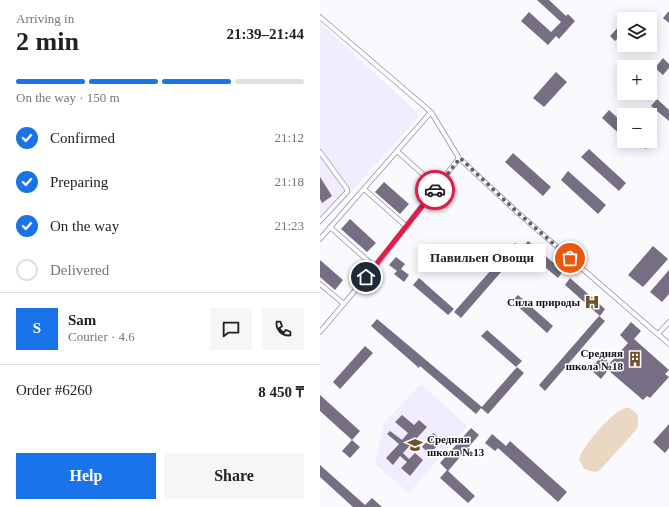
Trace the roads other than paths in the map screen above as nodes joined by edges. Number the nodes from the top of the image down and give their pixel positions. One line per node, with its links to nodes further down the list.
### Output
1 (320, 17): 2 (street)
2 (431, 112): 3 (street); 5 (street)
3 (397, 151): 6 (street); 7 (street)
4 (320, 152): 8 (street)
5 (460, 158): 6 (street); 17 (street)
6 (437, 188): 10 (street)
7 (364, 189): 9 (street); 10 (street)
8 (320, 221)
9 (330, 227): 11 (street); 12 (street)
10 (407, 227): 12 (street)
11 (320, 239)
12 (375, 267): 14 (street)
13 (320, 284): 14 (street)
14 (344, 304): 16 (street)
15 (669, 322): 17 (street)
16 (320, 332)
17 (658, 334): 18 (street)
18 (669, 344)

